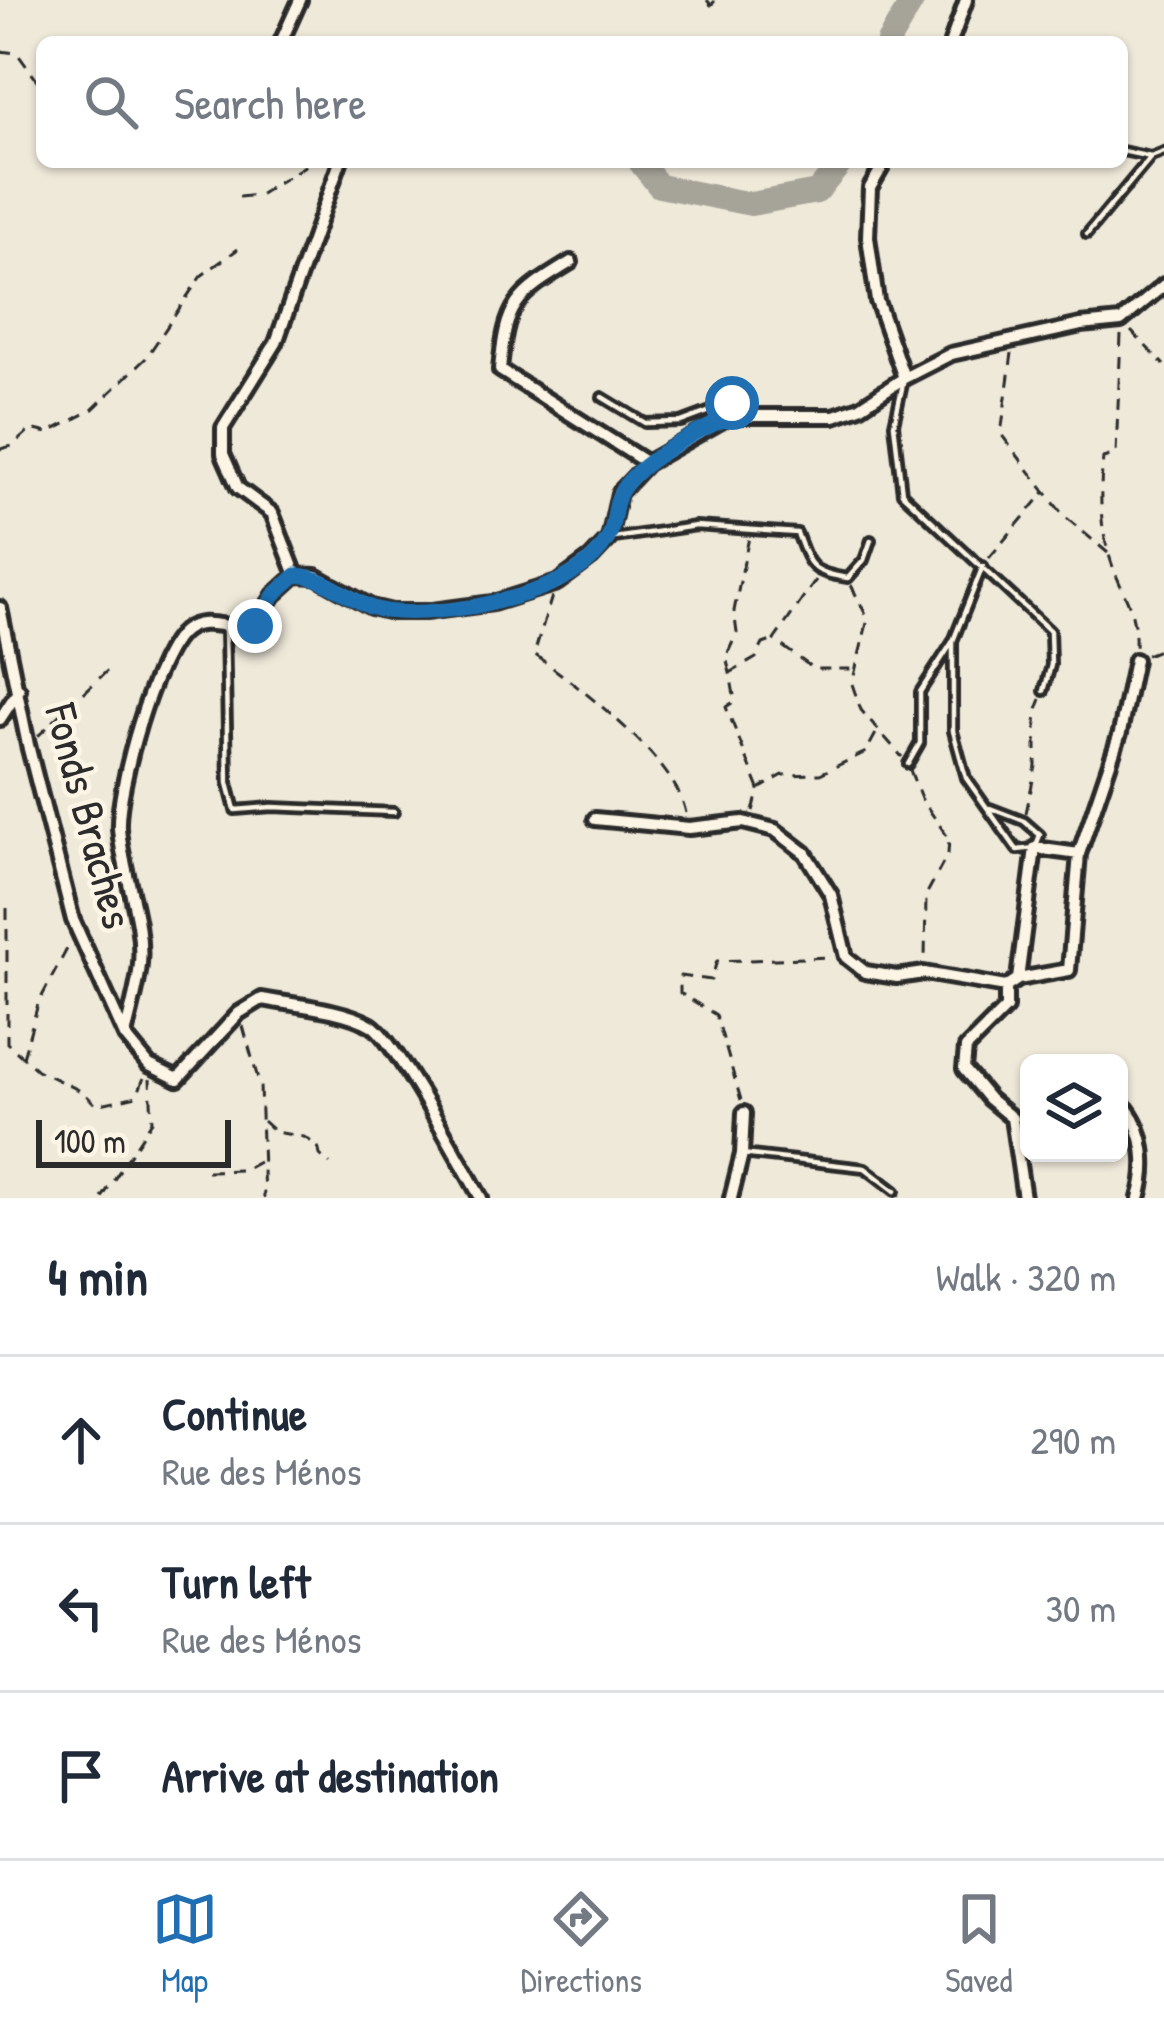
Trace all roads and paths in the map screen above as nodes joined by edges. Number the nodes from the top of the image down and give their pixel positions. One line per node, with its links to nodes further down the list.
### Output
1 (301, 0): 5 (street)
2 (707, 0): 3 (path)
3 (716, 0)
4 (966, 0): 6 (street)
5 (284, 36)
6 (953, 36)
7 (0, 51): 8 (path)
8 (36, 79)
9 (1128, 152): 11 (lane)
10 (1164, 152): 11 (lane)
11 (1151, 157): 16 (lane)
12 (301, 168): 15 (path)
13 (338, 168): 35 (street)
14 (881, 168): 23 (street)
15 (239, 197)
16 (1087, 234)
17 (238, 250): 26 (path)
18 (571, 262): 27 (street)
19 (1164, 285): 20 (street)
20 (1121, 321): 21 (street); 22 (path); 32 (path)
21 (1014, 340): 23 (street); 28 (path)
22 (1164, 365)
23 (904, 378): 25 (street); 33 (lane)
24 (602, 398): 25 (lane)
25 (746, 413): 27 (street)
26 (0, 449)
27 (647, 463): 30 (street)
28 (1047, 491): 32 (path); 33 (path)
29 (751, 530): 30 (lane); 34 (lane); 46 (path)
30 (608, 539): 37 (street)
31 (871, 540): 36 (lane)
32 (1108, 554): 43 (path)
33 (983, 566): 41 (lane); 48 (lane)
34 (820, 574): 36 (lane); 40 (path)
35 (296, 575): 37 (street); 39 (street)
36 (848, 578): 44 (path)
37 (556, 583): 59 (path)
38 (0, 608): 47 (street, Fonds Braches)
39 (225, 626): 55 (lane); 69 (street)
40 (773, 640): 44 (path); 46 (path)
41 (953, 641): 52 (lane); 54 (lane)
42 (1164, 648): 43 (path)
43 (1135, 660): 61 (street)
44 (856, 669): 50 (path)
45 (107, 671): 51 (path)
46 (730, 673): 53 (path)
47 (20, 690): 49 (street); 51 (street, Fonds Braches)
48 (1044, 692): 58 (path)
49 (0, 719)
50 (879, 729): 52 (path); 53 (path)
51 (28, 745): 63 (street, Fonds Braches)
52 (908, 764): 65 (path)
53 (759, 789): 57 (path)
54 (990, 808): 58 (lane); 60 (lane)
55 (394, 812)
56 (595, 819): 59 (street)
57 (743, 821): 59 (street); 64 (street)
58 (1024, 821): 60 (lane)
59 (689, 829)
60 (1036, 848): 61 (street); 66 (street)
61 (1078, 854): 66 (street)
62 (8, 908): 70 (path)
63 (73, 920): 69 (street, Fonds Braches); 70 (path)
64 (845, 957): 65 (street); 73 (path)
65 (924, 973): 67 (street)
66 (1018, 980): 67 (street)
67 (1006, 987): 84 (street)
68 (239, 1012): 71 (street); 74 (path); 82 (street)
69 (125, 1036): 71 (street, Fonds Braches)
70 (23, 1059): 71 (path)
71 (149, 1065): 80 (path)
72 (1128, 1110): 85 (street)
73 (745, 1113): 75 (street)
74 (262, 1119): 76 (path); 77 (path)
75 (742, 1154): 79 (lane); 83 (street)
76 (260, 1161): 78 (path); 81 (path)
77 (330, 1164)
78 (207, 1171)
79 (895, 1191)
80 (102, 1198)
81 (265, 1198)
82 (481, 1198)
83 (731, 1198)
84 (1024, 1198)
85 (1139, 1198)

